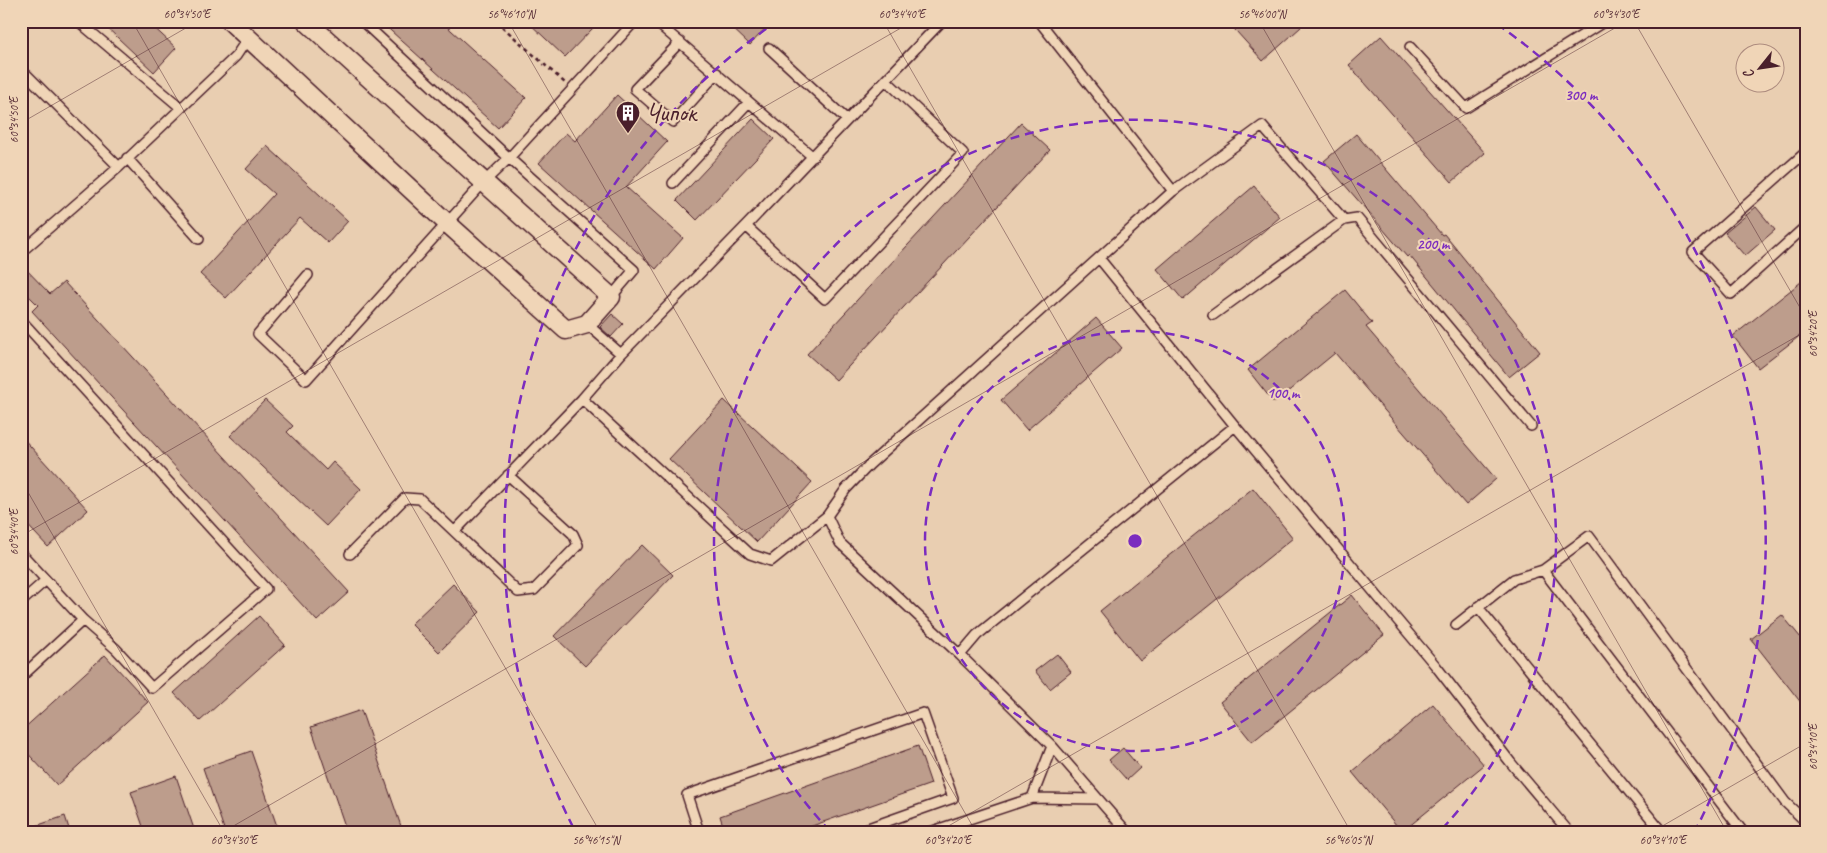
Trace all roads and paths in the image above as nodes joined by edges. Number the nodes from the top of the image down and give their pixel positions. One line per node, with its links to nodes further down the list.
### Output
1 (78, 21): 20 (lane)
2 (230, 21): 11 (street)
3 (306, 21): 27 (street)
4 (362, 21): 25 (lane)
5 (496, 21): 18 (path)
6 (635, 21): 18 (lane)
7 (655, 21): 12 (lane)
8 (942, 21): 17 (lane)
9 (1039, 21): 29 (lane)
10 (1605, 21): 13 (lane)
11 (248, 38): 20 (lane); 31 (street)
12 (680, 42): 15 (lane); 15 (lane)
13 (1410, 47)
14 (769, 48): 21 (lane)
15 (717, 74): 19 (lane)
16 (27, 75): 26 (lane)
17 (886, 80): 21 (lane); 32 (lane)
18 (572, 89): 25 (lane)
19 (749, 102): 23 (lane); 28 (lane)
20 (180, 107): 24 (lane)
21 (847, 120): 23 (lane)
22 (1806, 152): 33 (lane)
23 (812, 157): 32 (lane)
24 (127, 158): 26 (lane); 34 (lane)
25 (509, 158): 27 (lane); 38 (lane)
26 (119, 167): 35 (lane)
27 (484, 183): 31 (lane); 38 (street)
28 (673, 183)
29 (1174, 191): 30 (lane); 36 (lane)
30 (1344, 220): 39 (lane); 45 (lane)
31 (447, 223): 37 (lane); 41 (street)
32 (746, 226): 42 (lane)
33 (1806, 226)
34 (199, 238)
35 (21, 252)
36 (1099, 258): 44 (lane); 47 (lane)
37 (308, 275)
38 (611, 297): 41 (street)
39 (1213, 315)
40 (21, 320): 55 (lane)
41 (587, 324): 42 (lane)
42 (621, 354): 43 (lane)
43 (582, 399): 46 (lane); 47 (lane)
44 (1235, 426): 57 (lane); 67 (lane)
45 (1531, 426)
46 (508, 475): 48 (lane); 48 (lane)
47 (827, 516): 57 (lane)
48 (455, 531): 50 (lane)
49 (21, 553): 52 (lane)
50 (350, 554)
51 (1543, 570): 54 (lane); 62 (lane); 69 (lane)
52 (46, 580): 53 (lane); 55 (lane)
53 (21, 602)
54 (1478, 607): 56 (lane); 68 (lane)
55 (83, 620): 58 (lane)
56 (1456, 625)
57 (960, 655): 59 (lane)
58 (21, 677)
59 (1052, 746): 60 (lane); 61 (lane)
60 (1032, 798): 61 (lane); 65 (lane)
61 (1098, 799): 66 (lane)
62 (1806, 822)
63 (699, 832): 64 (lane)
64 (858, 832)
65 (930, 832)
66 (1127, 832)
67 (1569, 832)
68 (1662, 832)
69 (1743, 832)

